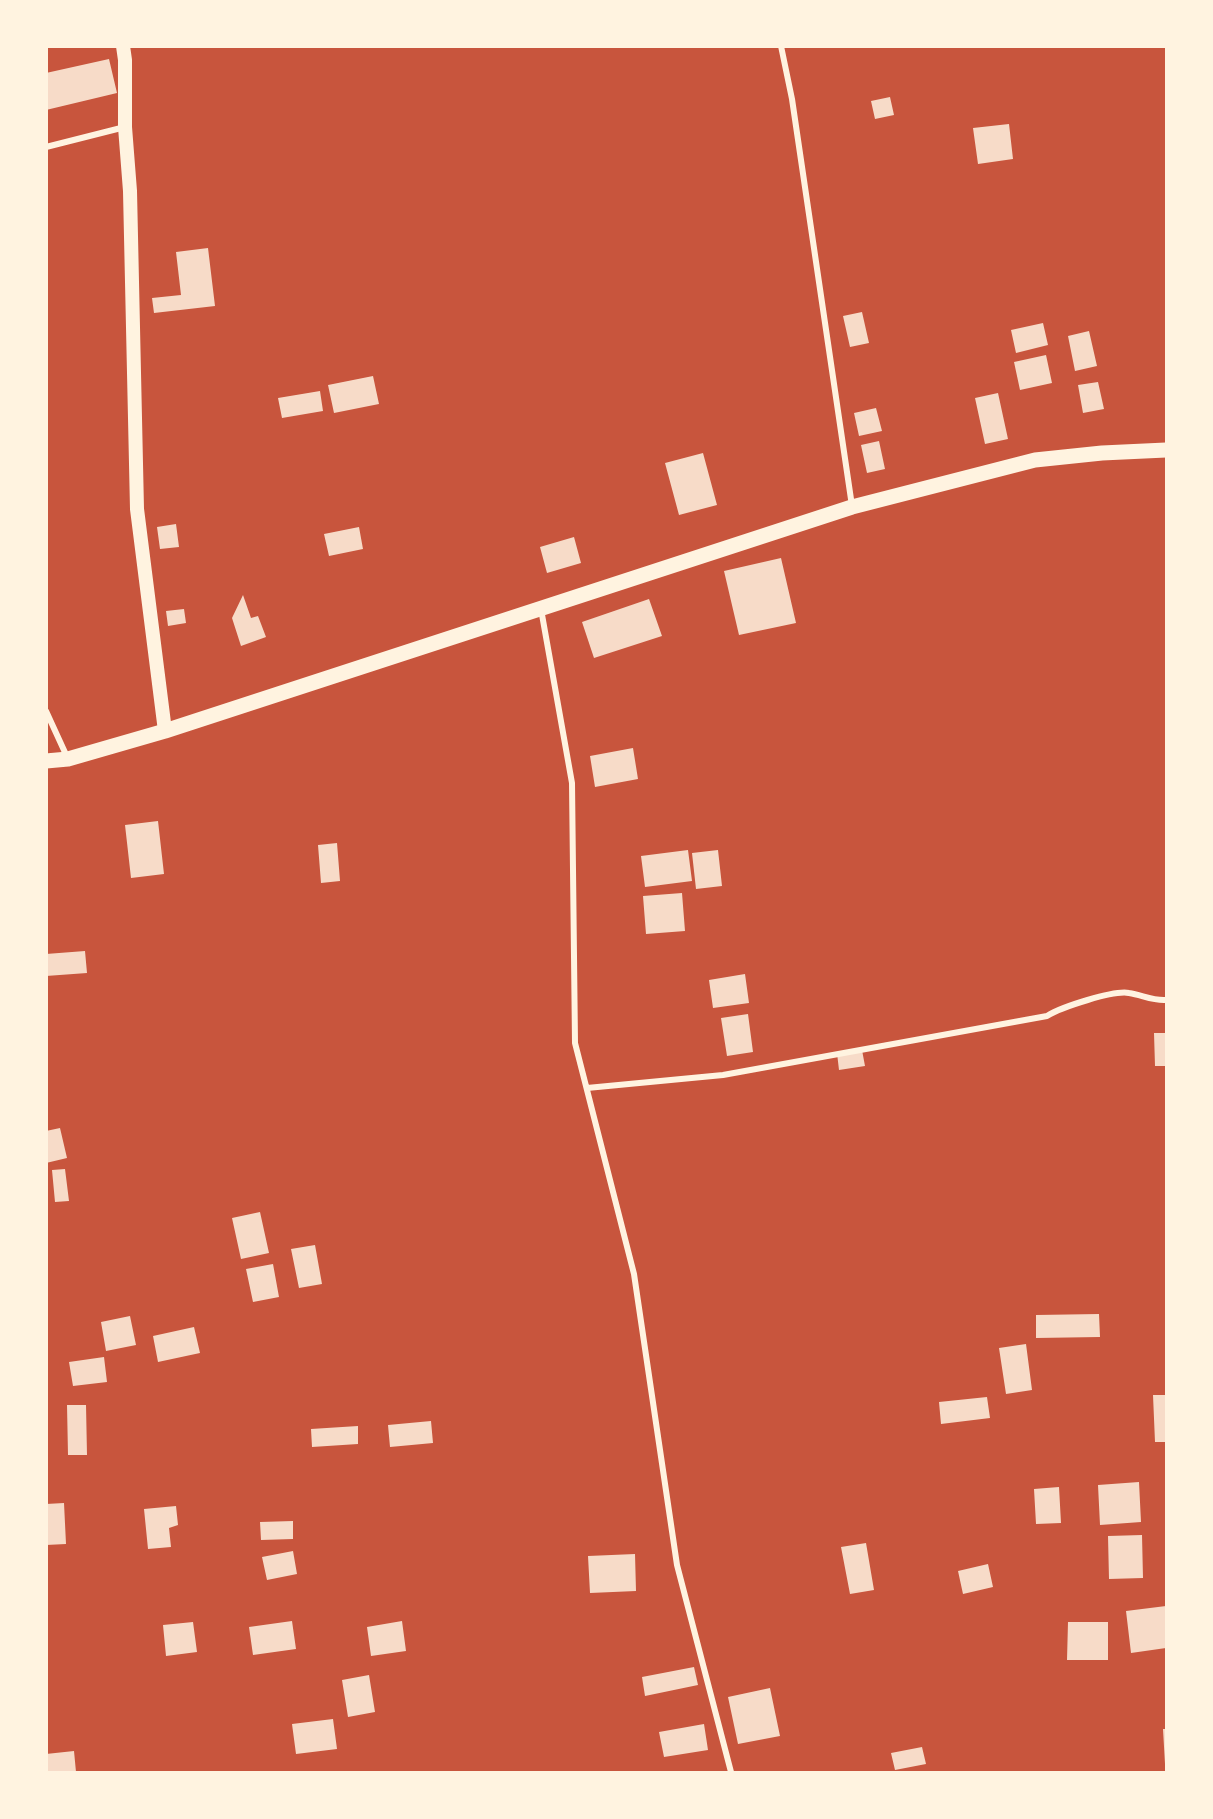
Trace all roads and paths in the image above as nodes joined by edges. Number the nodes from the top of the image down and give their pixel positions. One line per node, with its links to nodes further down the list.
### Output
1 (123, 46): 3 (main road)
2 (781, 46): 6 (street)
3 (125, 127): 4 (street); 9 (main road)
4 (46, 147)
5 (1167, 450): 6 (highway)
6 (852, 507): 7 (highway)
7 (541, 608): 9 (highway); 13 (street)
8 (46, 711): 10 (street)
9 (165, 730): 10 (highway)
10 (68, 759): 11 (highway)
11 (46, 761)
12 (1167, 1000): 13 (street)
13 (586, 1089): 14 (street)
14 (730, 1773)

